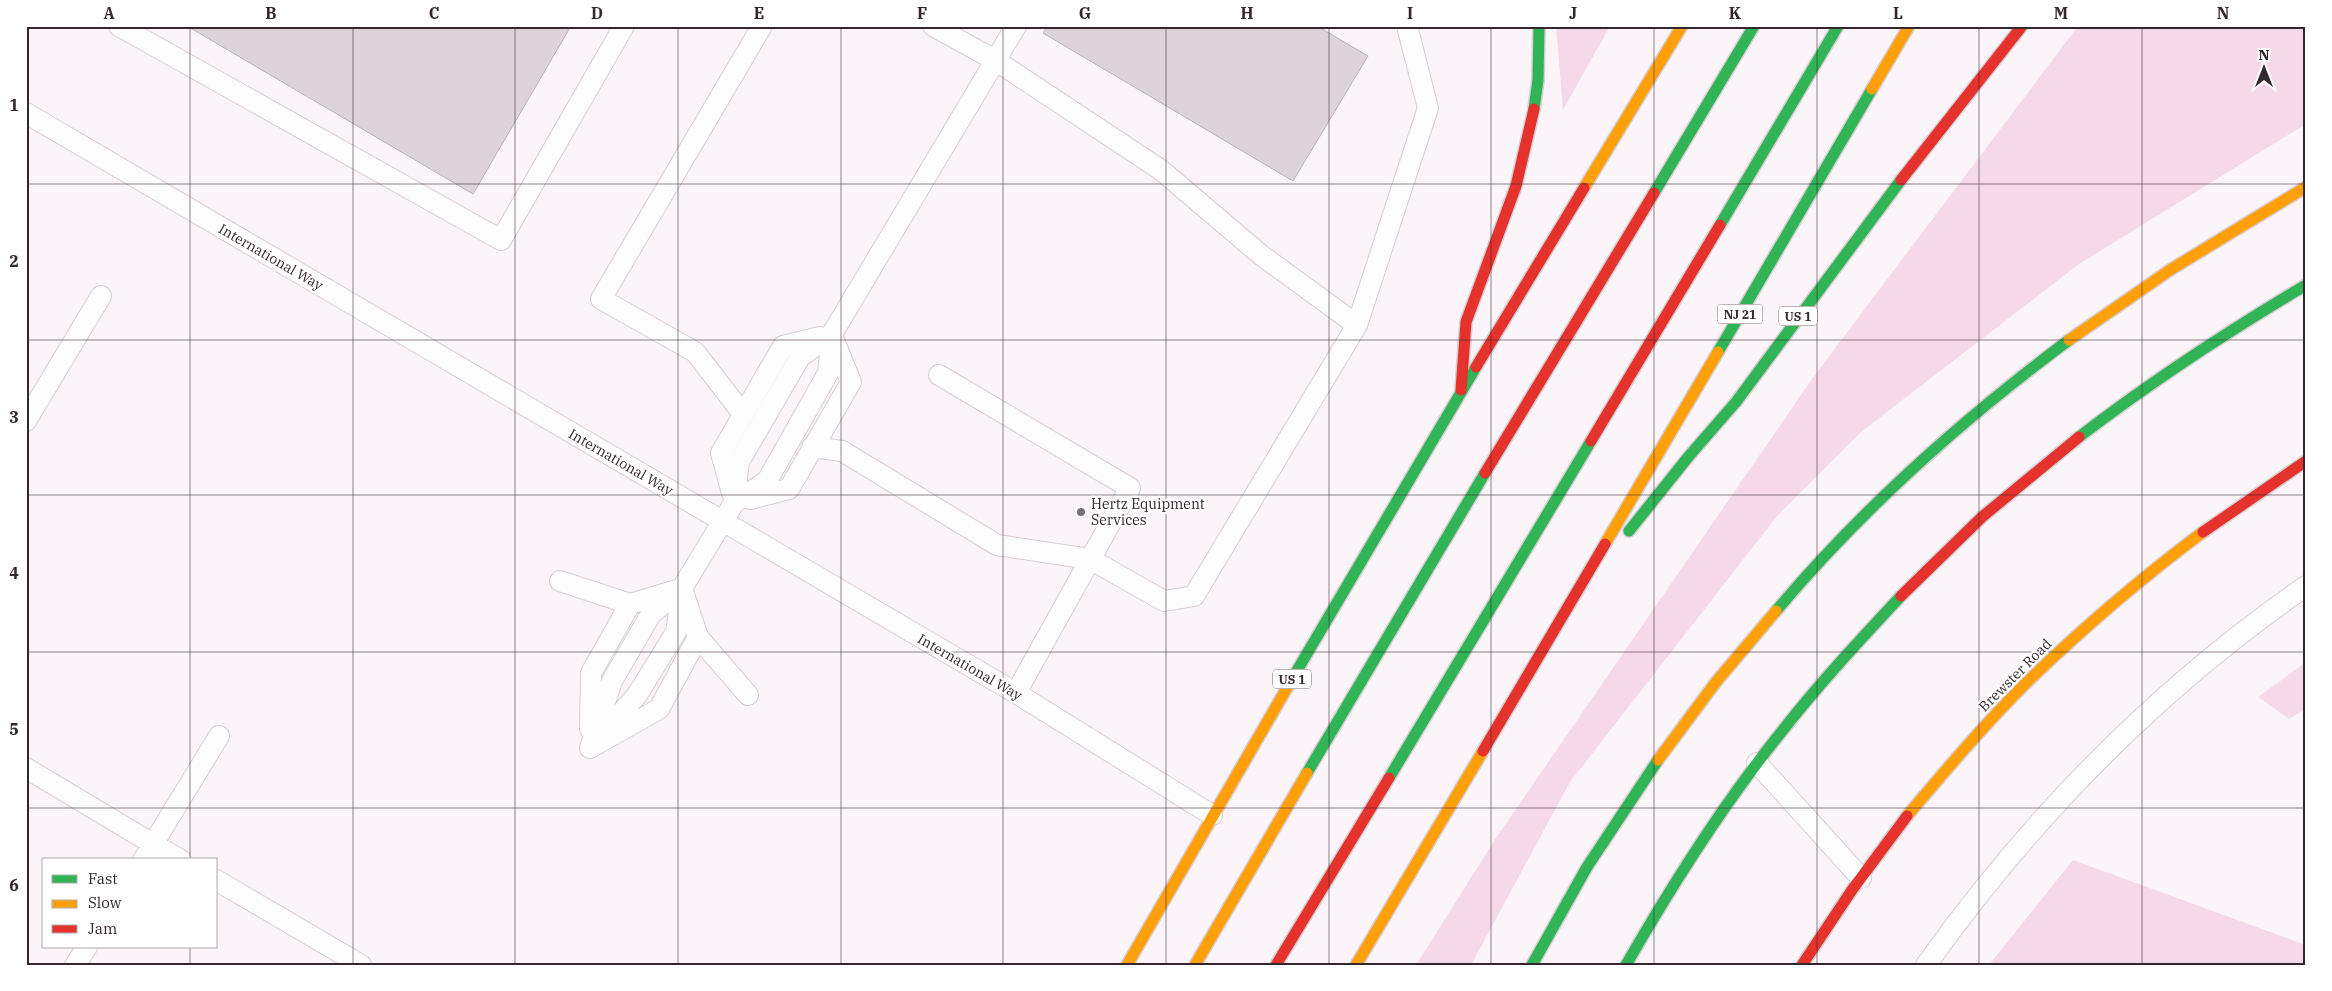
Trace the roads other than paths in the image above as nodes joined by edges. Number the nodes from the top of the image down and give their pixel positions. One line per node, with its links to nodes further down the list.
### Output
1 (119, 26): 2 (lane)
2 (624, 26)
3 (762, 26): 24 (lane)
4 (933, 26): 14 (lane)
5 (1016, 26): 14 (lane)
6 (1407, 26): 20 (lane)
7 (1539, 26): 23 (main road)
8 (1682, 26): 23 (main road, US 1)
9 (1754, 26): 52 (main road)
10 (1838, 26): 15 (main road)
11 (1845, 26): 15 (main road)
12 (1909, 26): 34 (main road, NJ 21)
13 (2022, 26): 34 (main road, US 1)
14 (995, 60): 20 (lane); 21 (lane)
15 (1789, 108): 53 (main road)
16 (26, 113): 29 (lane, International Way)
17 (2306, 187): 55 (main road)
18 (2306, 285): 41 (main road)
19 (101, 296): 25 (lane)
20 (1357, 325): 30 (lane)
21 (832, 334): 24 (lane); 26 (lane); 28 (lane); 28 (lane)
22 (939, 375): 30 (lane)
23 (1460, 394): 43 (main road, US 1)
24 (743, 414): 28 (lane)
25 (26, 421)
26 (812, 448): 28 (lane); 30 (lane)
27 (2306, 461): 46 (main road, Brewster Road)
28 (734, 503): 29 (lane)
29 (723, 522): 33 (lane); 37 (lane, International Way)
30 (1090, 559): 37 (lane)
31 (560, 581): 35 (lane)
32 (2306, 586): 58 (lane)
33 (682, 588): 35 (lane); 36 (lane); 40 (lane); 40 (lane)
34 (1571, 602): 54 (main road, US 1)
35 (630, 604): 40 (lane)
36 (698, 637): 38 (lane); 40 (lane)
37 (1016, 693): 43 (lane, International Way)
38 (748, 695)
39 (219, 736): 44 (lane)
40 (590, 748)
41 (1757, 763): 46 (lane); 56 (main road)
42 (26, 768): 44 (lane)
43 (1212, 814): 51 (main road, US 1)
44 (148, 852): 45 (lane)
45 (173, 858)
46 (1861, 878): 57 (main road, Brewster Road)
47 (218, 881): 50 (lane)
48 (86, 948): 49 (lane)
49 (75, 965)
50 (361, 965)
51 (1126, 965)
52 (1195, 965)
53 (1276, 965)
54 (1356, 965)
55 (1532, 965)
56 (1626, 965)
57 (1802, 965)
58 (1926, 965)

